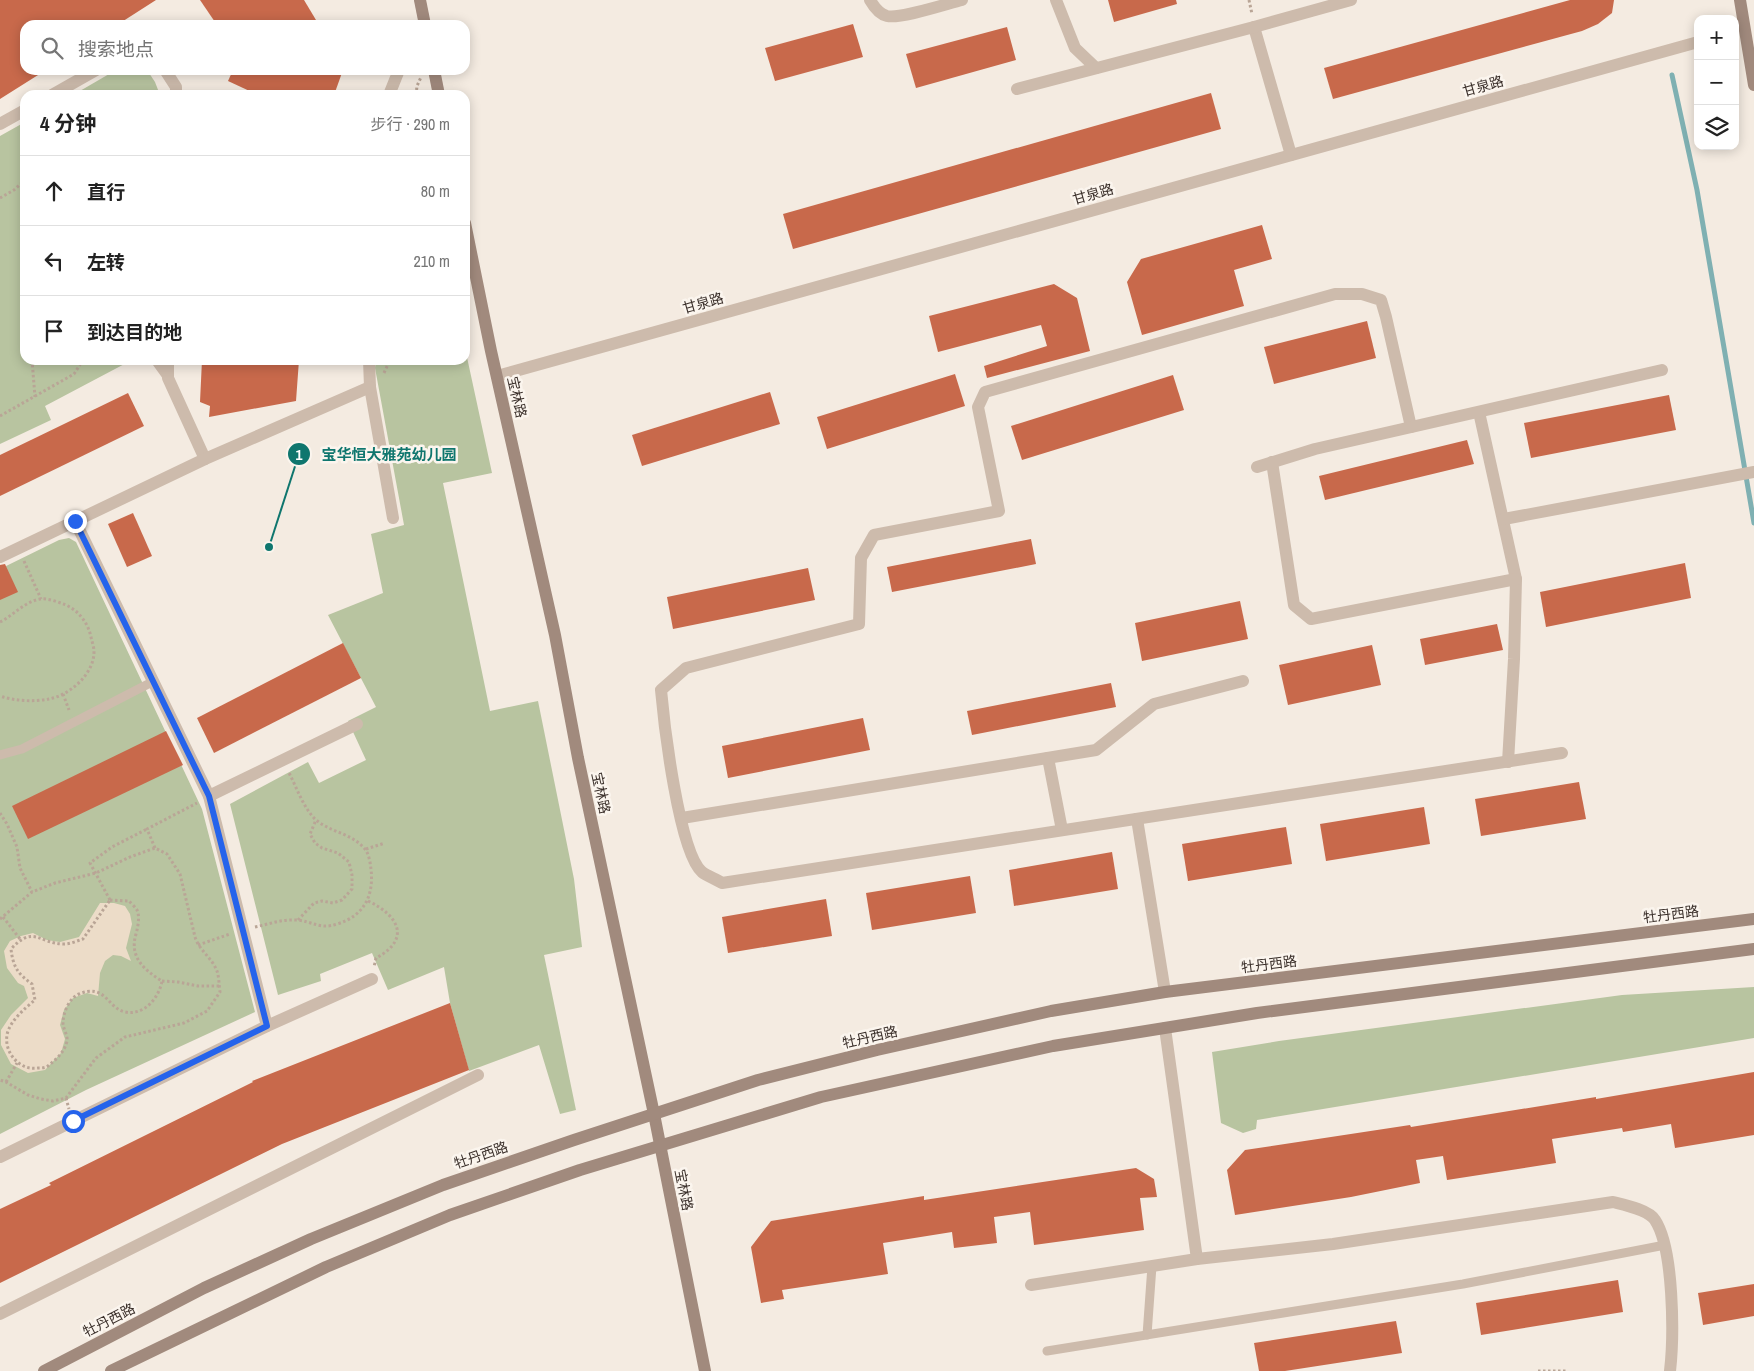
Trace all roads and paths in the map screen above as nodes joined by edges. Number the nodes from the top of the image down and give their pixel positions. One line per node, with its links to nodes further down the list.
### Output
1 (420, 0): 7 (street)
2 (870, 0): 3 (street)
3 (962, 0)
4 (1056, 0): 11 (street)
5 (1351, 0): 8 (street)
6 (1740, 0): 9 (street)
7 (422, 20)
8 (1254, 27): 11 (street); 26 (street)
9 (1740, 30): 17 (street)
10 (1694, 43): 26 (street, 甘泉路)
11 (1096, 68): 18 (street)
12 (87, 75): 19 (street)
13 (169, 75): 20 (street)
14 (397, 75): 21 (street)
15 (422, 75): 22 (path)
16 (435, 75): 23 (street)
17 (1754, 85)
18 (1017, 89)
19 (61, 90)
20 (176, 90)
21 (391, 90)
22 (417, 90)
23 (438, 90)
24 (20, 113): 25 (street)
25 (0, 124)
26 (1291, 155): 36 (street, 甘泉路)
27 (20, 185): 28 (path)
28 (0, 198)
29 (470, 247): 36 (street, 宝林路)
30 (32, 365): 39 (path)
31 (80, 365): 39 (path)
32 (158, 365): 37 (lane)
33 (168, 365): 37 (street)
34 (369, 365): 38 (street)
35 (1662, 370): 40 (street)
36 (497, 376): 99 (street, 宝林路)
37 (169, 380): 43 (street)
38 (370, 386): 43 (street); 47 (street)
39 (35, 397): 41 (path)
40 (1479, 412): 42 (street); 48 (street)
41 (0, 416)
42 (1411, 428): 44 (street); 68 (street)
43 (205, 459): 49 (street)
44 (1272, 462): 45 (street); 52 (street)
45 (1257, 466)
46 (1754, 472): 48 (street)
47 (393, 518)
48 (1504, 519): 52 (street)
49 (75, 521): 50 (street); 55 (street)
50 (18, 548): 51 (street); 53 (path)
51 (0, 557)
52 (1516, 579): 65 (street)
53 (41, 599): 54 (path); 57 (path)
54 (0, 622)
55 (154, 681): 59 (lane); 66 (street)
56 (1243, 681): 63 (street)
57 (64, 694): 58 (path); 59 (path)
58 (0, 696)
59 (74, 722): 62 (lane)
60 (358, 724): 64 (street)
61 (1562, 753): 65 (street)
62 (0, 755)
63 (1048, 758): 68 (street); 72 (street)
64 (282, 761): 66 (street); 70 (path)
65 (1508, 762): 69 (street)
66 (209, 796): 71 (path); 83 (street)
67 (0, 813): 77 (path)
68 (682, 818): 72 (street)
69 (1137, 819): 72 (street); 90 (street)
70 (316, 820): 75 (path); 82 (path)
71 (147, 829): 74 (path); 76 (path)
72 (1062, 830)
73 (385, 843): 75 (path)
74 (154, 848): 76 (path); 85 (path)
75 (366, 849): 79 (path)
76 (96, 874): 77 (path); 78 (path)
77 (32, 892): 80 (path)
78 (110, 900): 84 (path); 88 (path)
79 (368, 902): 82 (path); 87 (path)
80 (1, 918): 84 (path)
81 (1754, 919): 90 (street, 牡丹西路)
82 (298, 920): 83 (path)
83 (243, 930): 85 (path); 91 (street)
84 (20, 939): 94 (path)
85 (198, 945): 89 (path)
86 (1754, 949): 92 (street)
87 (372, 979): 91 (street)
88 (162, 982): 89 (path); 95 (path)
89 (219, 986): 98 (path)
90 (1165, 992): 99 (street, 牡丹西路)
91 (267, 1026): 101 (street)
92 (1165, 1028): 100 (street); 103 (street)
93 (0, 1033): 94 (path)
94 (7, 1034): 95 (path)
95 (17, 1063): 98 (path)
96 (478, 1075): 106 (street)
97 (0, 1080): 98 (path)
98 (6, 1082)
99 (654, 1114): 100 (street, 宝林路); 109 (street, 牡丹西路)
100 (660, 1145): 110 (street); 111 (street, 宝林路)
101 (0, 1157)
102 (1665, 1245): 103 (street); 107 (lane); 114 (street)
103 (1197, 1259): 104 (street)
104 (1152, 1266): 105 (street); 107 (lane)
105 (1030, 1285)
106 (0, 1314)
107 (1147, 1335): 108 (lane)
108 (1047, 1351)
109 (44, 1371)
110 (111, 1371)
111 (705, 1371)
112 (1538, 1371): 113 (path)
113 (1567, 1371)
114 (1670, 1371)

